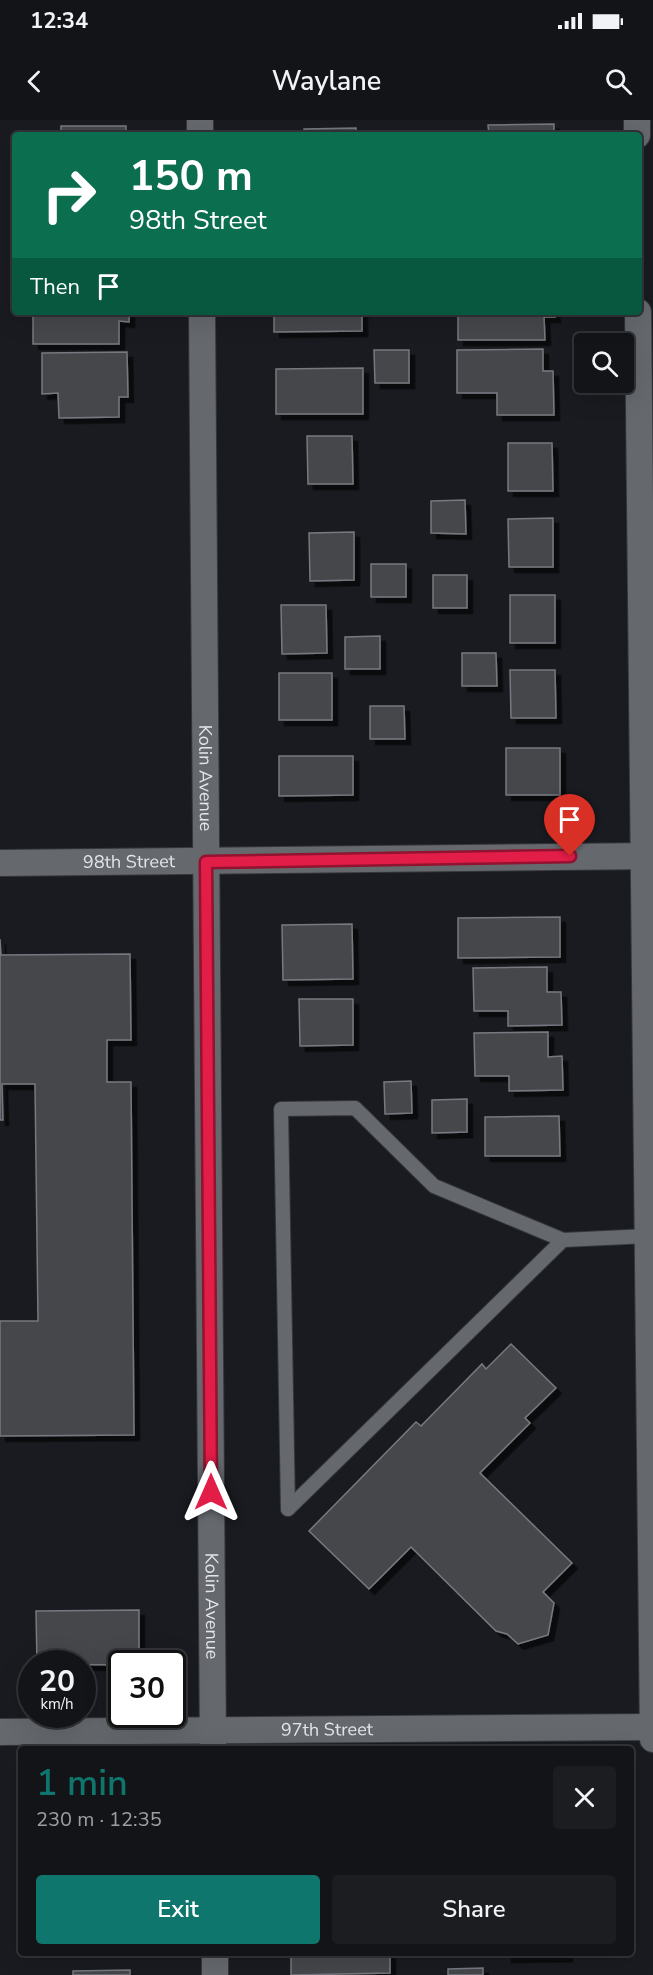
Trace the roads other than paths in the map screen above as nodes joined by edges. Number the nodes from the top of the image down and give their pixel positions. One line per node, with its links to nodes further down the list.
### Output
1 (202, 315): 4 (street, Kolin Avenue)
2 (638, 315): 3 (street)
3 (648, 856): 4 (street, 98th Street); 6 (street)
4 (206, 862): 5 (street, 98th Street); 10 (street, Kolin Avenue)
5 (0, 863)
6 (648, 1236): 7 (lane); 8 (street)
7 (563, 1240): 7 (lane)
8 (653, 1726): 10 (street, 97th Street); 11 (street)
9 (0, 1732): 10 (street, 97th Street)
10 (213, 1739)
11 (653, 1739)
12 (215, 1956): 13 (street)
13 (215, 1975)

